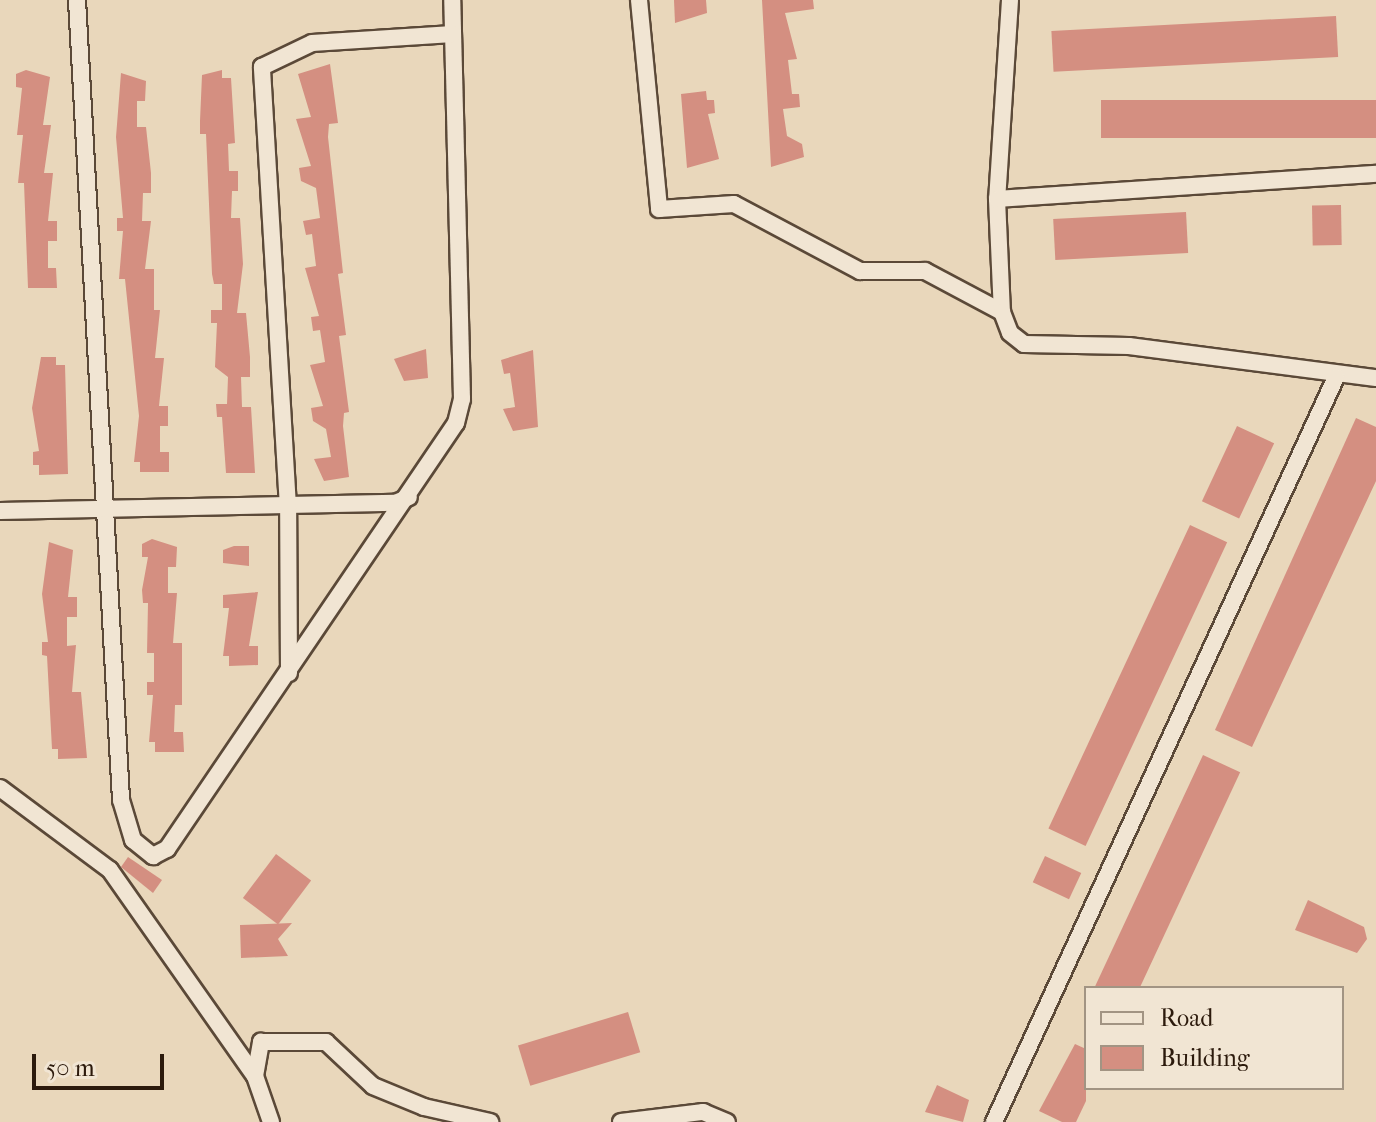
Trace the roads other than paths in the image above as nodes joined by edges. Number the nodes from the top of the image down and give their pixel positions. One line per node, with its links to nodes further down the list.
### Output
1 (77, 0): 13 (street)
2 (452, 0): 5 (street)
3 (639, 0): 8 (street)
4 (1011, 0): 7 (street)
5 (453, 34): 11 (street); 12 (street)
6 (1376, 174): 7 (street)
7 (997, 199): 8 (street)
8 (1002, 312): 9 (street)
9 (1336, 377): 10 (street); 22 (street)
10 (1376, 378)
11 (409, 497): 12 (street); 15 (street)
12 (288, 507): 13 (street); 15 (street)
13 (103, 510): 14 (street); 15 (street)
14 (0, 511)
15 (289, 673)
16 (0, 788): 17 (street)
17 (255, 1076): 18 (street); 19 (street)
18 (271, 1122)
19 (490, 1122)
20 (621, 1122): 21 (street)
21 (727, 1122)
22 (994, 1122)

